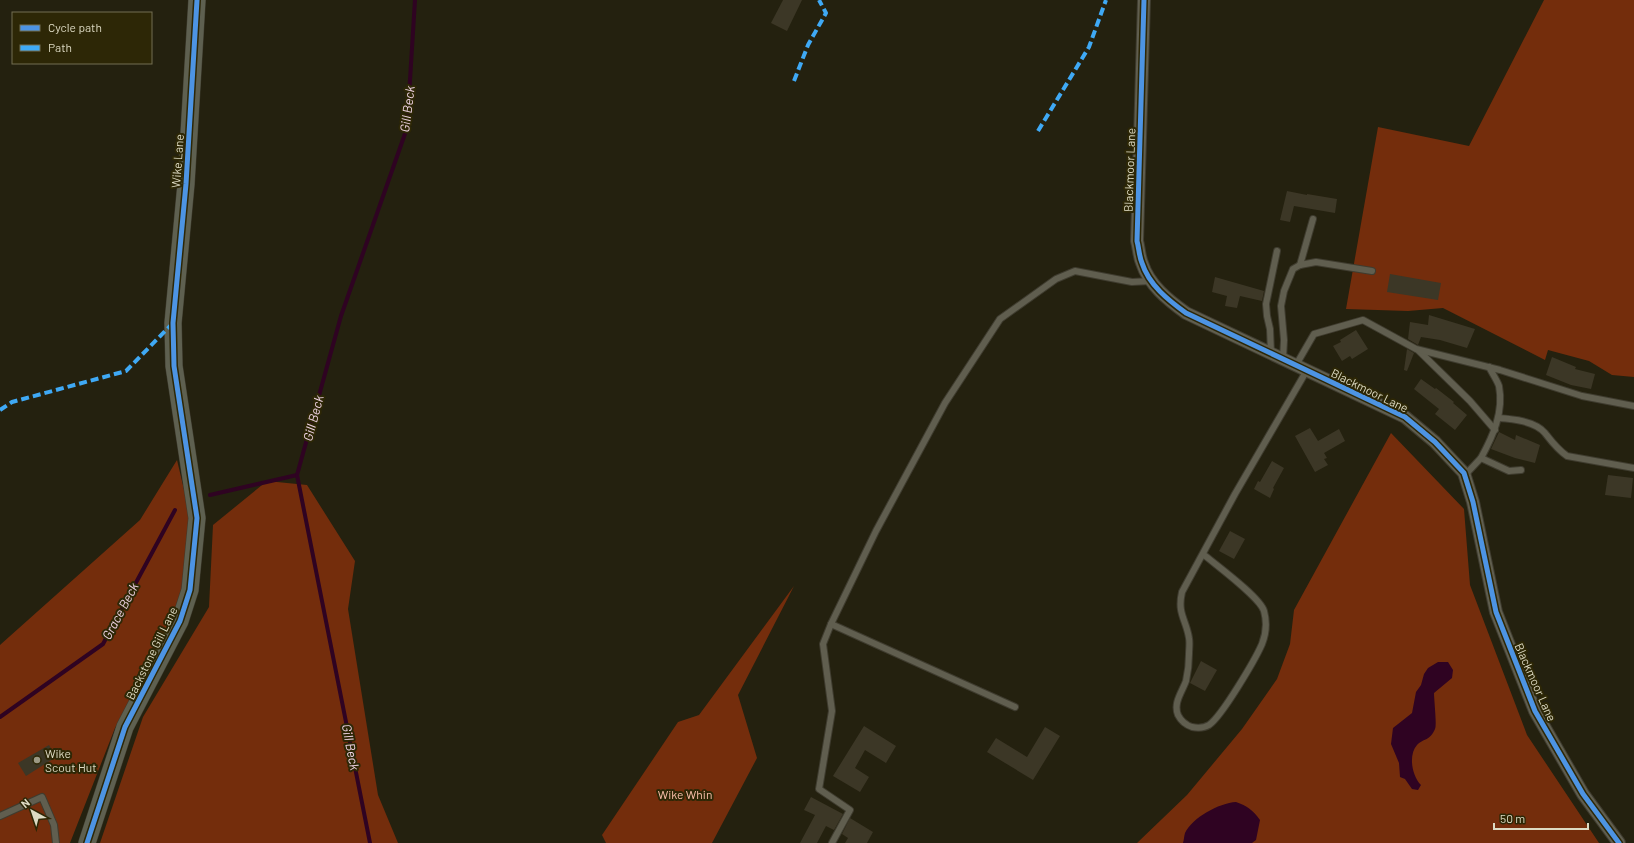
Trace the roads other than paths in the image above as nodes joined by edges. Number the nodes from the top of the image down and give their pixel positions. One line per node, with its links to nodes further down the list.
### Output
1 (197, 0): 8 (street, Wike Lane)
2 (1144, 0): 7 (street, Blackmoor Lane)
3 (1313, 219): 5 (lane)
4 (1277, 251): 10 (lane)
5 (1300, 265): 6 (lane); 11 (lane)
6 (1372, 271)
7 (1151, 281): 10 (street, Blackmoor Lane); 22 (lane)
8 (173, 323): 26 (street, Backstone Gill Lane)
9 (1416, 349): 12 (lane); 13 (lane); 16 (lane)
10 (1271, 353): 11 (street, Blackmoor Lane)
11 (1283, 359): 12 (street, Blackmoor Lane)
12 (1301, 367): 20 (street, Blackmoor Lane); 21 (lane)
13 (1489, 367): 14 (lane); 15 (lane)
14 (1634, 406)
15 (1498, 418): 16 (lane); 18 (lane)
16 (1495, 430): 17 (lane)
17 (1481, 458): 19 (lane); 20 (lane)
18 (1634, 468)
19 (1521, 470)
20 (1465, 476): 28 (street, Blackmoor Lane)
21 (1203, 554): 21 (lane)
22 (831, 624): 23 (lane); 27 (lane)
23 (1015, 707)
24 (0, 816): 25 (lane)
25 (56, 843)
26 (87, 843)
27 (832, 843)
28 (1619, 843)

